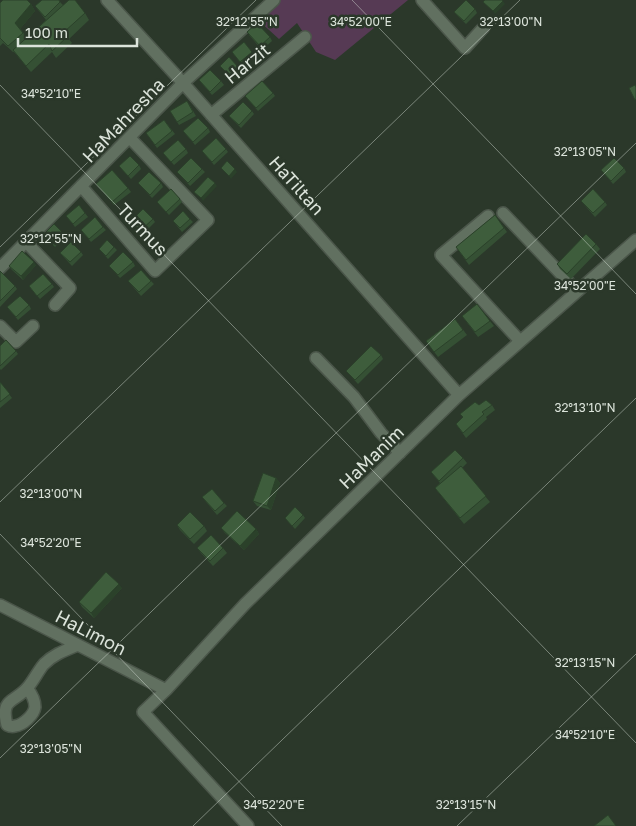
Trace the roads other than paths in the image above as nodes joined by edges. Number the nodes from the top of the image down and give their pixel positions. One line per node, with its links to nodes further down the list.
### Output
1 (107, 0): 6 (street, HaTiltan)
2 (274, 0): 6 (street, HaMahresha)
3 (422, 0): 4 (street)
4 (484, 27)
5 (305, 37): 7 (street, Harzit)
6 (183, 83): 7 (street, HaTiltan); 8 (street, HaMahresha)
7 (211, 115): 21 (street, HaTiltan)
8 (130, 138): 9 (street, HaMahresha); 9 (street, Turmus)
9 (82, 186): 13 (street, HaMahresha)
10 (503, 213): 15 (street)
11 (488, 216): 19 (street)
12 (636, 240): 15 (street, HaManim)
13 (26, 242): 14 (street, HaMahresha); 16 (street)
14 (0, 268)
15 (578, 291): 19 (street, HaManim)
16 (55, 305)
17 (0, 326): 18 (street)
18 (33, 326)
19 (520, 341): 21 (street, HaManim)
20 (316, 358): 22 (street)
21 (459, 395): 22 (street, HaManim)
22 (400, 453): 26 (street, HaManim)
23 (0, 605): 24 (street, HaLimon)
24 (78, 645): 25 (street); 26 (street, HaLimon)
25 (27, 688)
26 (166, 690): 27 (street, HaManim)
27 (248, 826)

